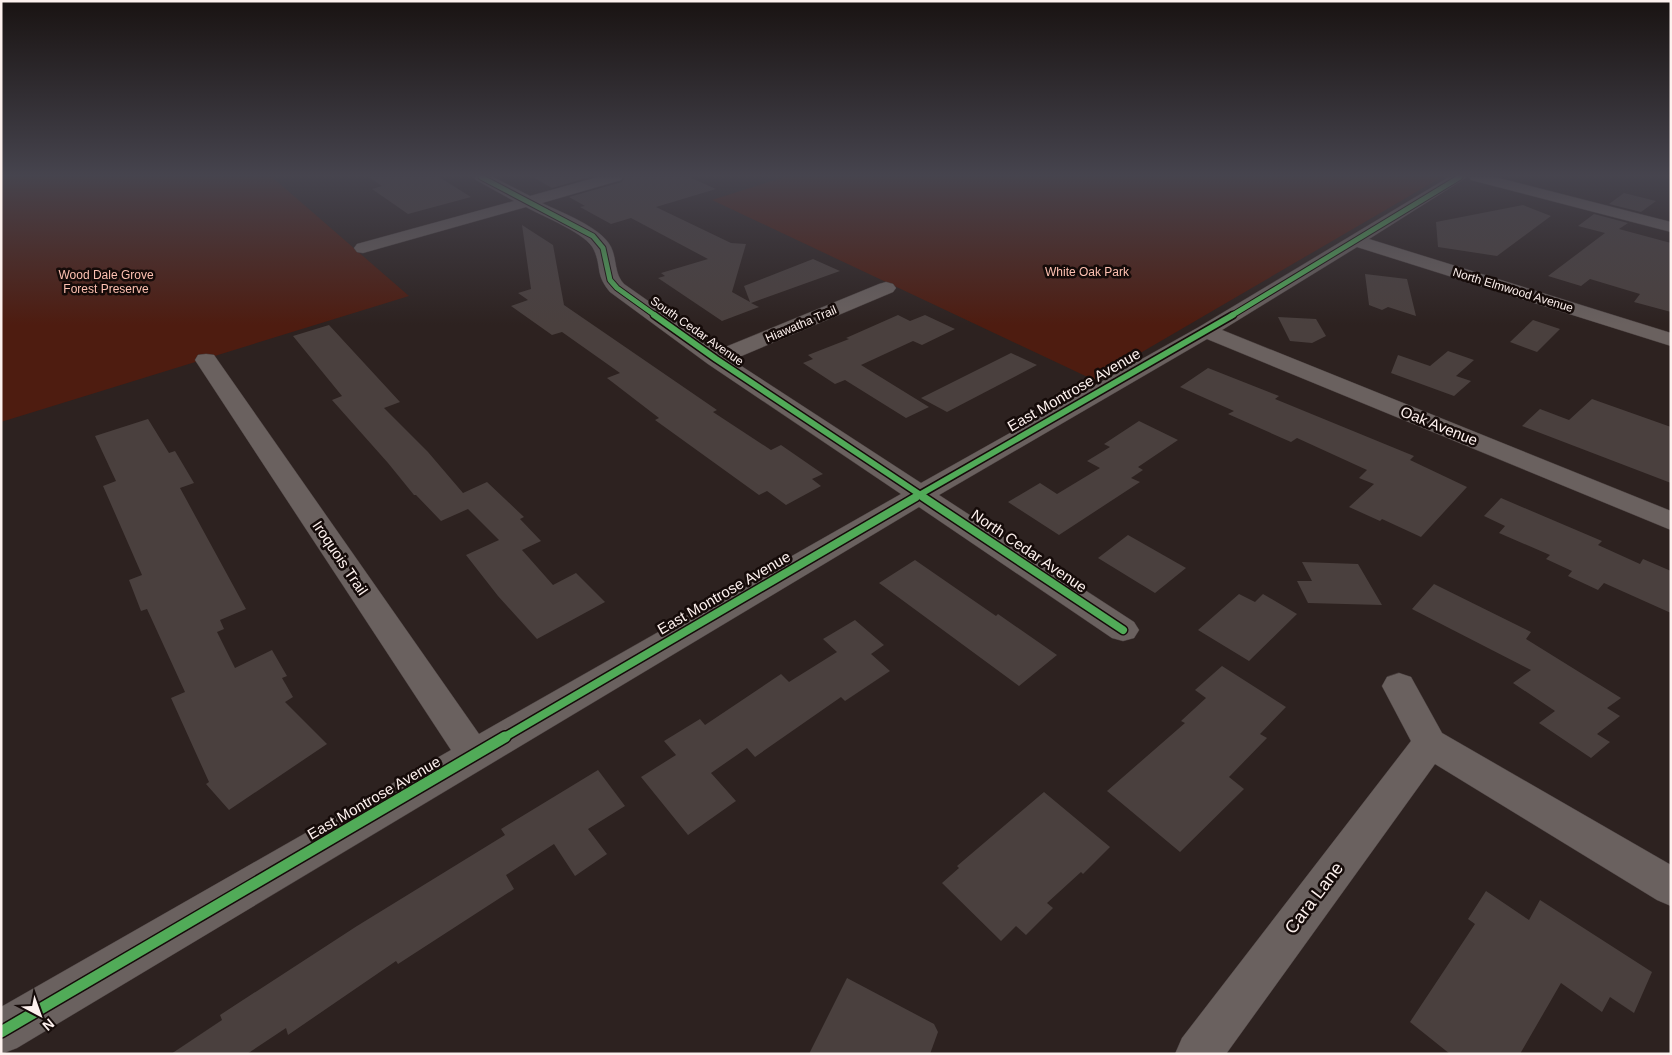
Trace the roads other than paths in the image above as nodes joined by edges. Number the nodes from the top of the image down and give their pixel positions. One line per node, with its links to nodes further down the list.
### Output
1 (440, 226): 5 (street)
2 (573, 226): 9 (street, South Cedar Avenue)
3 (1380, 226): 4 (street, East Montrose Avenue)
4 (1356, 241): 7 (street, East Montrose Avenue); 8 (street, North Elmwood Avenue)
5 (363, 248)
6 (886, 288): 9 (street, Hiawatha Trail)
7 (1206, 331): 11 (street, East Montrose Avenue); 12 (street, Oak Avenue)
8 (1671, 340)
9 (716, 359): 11 (street, South Cedar Avenue)
10 (206, 360): 16 (street, Iroquois Trail)
11 (919, 495): 13 (street, North Cedar Avenue); 16 (street, East Montrose Avenue)
12 (1671, 521)
13 (1123, 630)
14 (1399, 686): 15 (street)
15 (1430, 743): 17 (street); 19 (street, Cara Lane)
16 (474, 755): 18 (street, East Montrose Avenue)
17 (1671, 887)
18 (1, 1032)
19 (1198, 1054)

